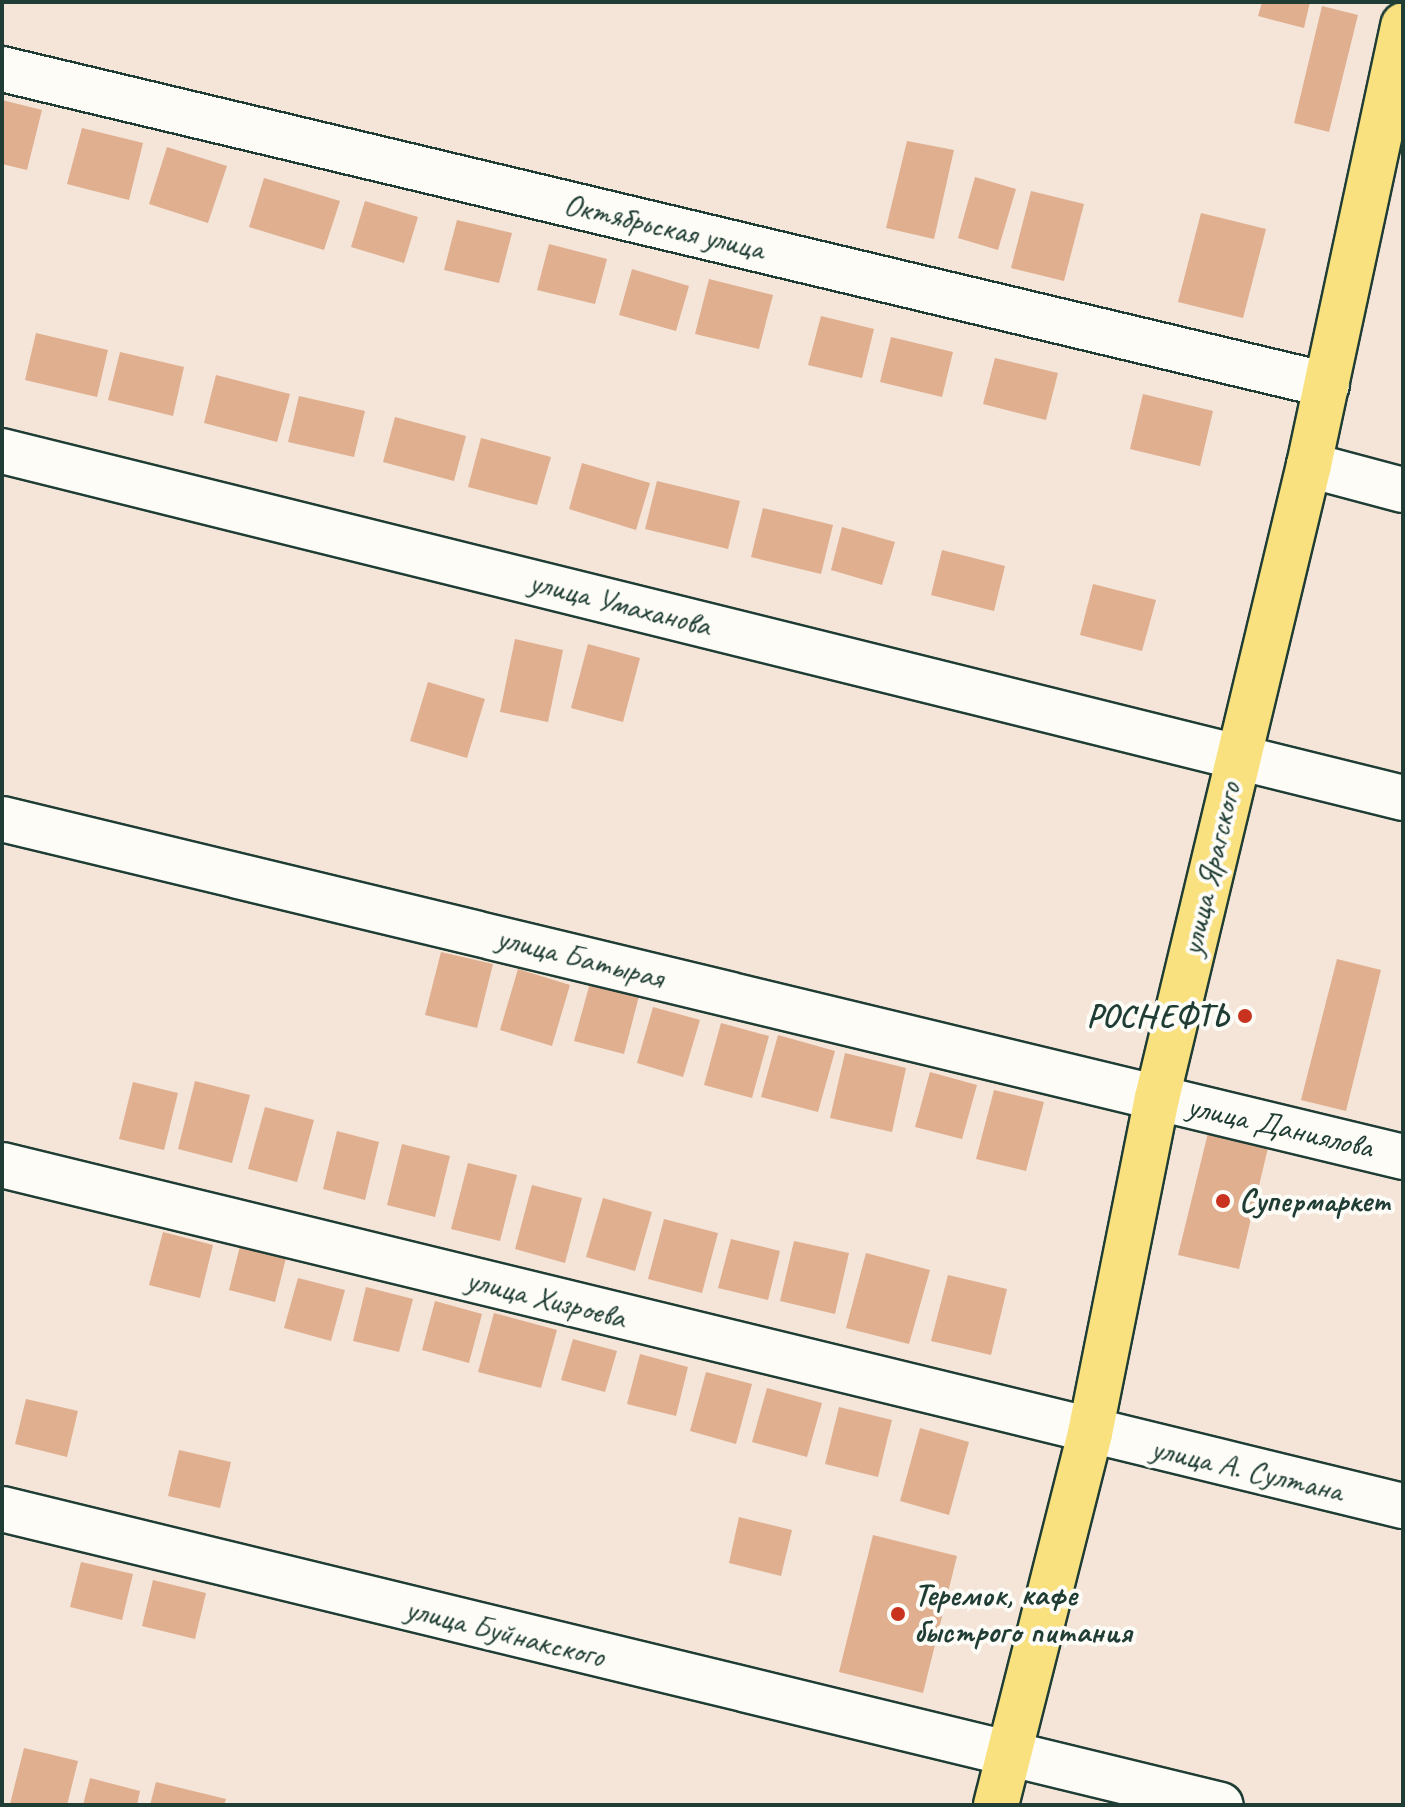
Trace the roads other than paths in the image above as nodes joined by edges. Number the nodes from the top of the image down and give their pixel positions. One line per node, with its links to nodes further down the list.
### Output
1 (1403, 25): 3 (main road, улица Ярагского)
2 (2, 69): 4 (street, Октябрьская улица)
3 (1389, 151): 4 (main road, улица Ярагского)
4 (1327, 385): 6 (main road, улица Ярагского)
5 (2, 451): 8 (street, улица Умаханова)
6 (1309, 465): 7 (street); 8 (main road, улица Ярагского)
7 (1403, 490)
8 (1237, 757): 9 (street, улица Умаханова); 11 (main road, улица Ярагского)
9 (1403, 798)
10 (2, 819): 11 (street, улица Батырая)
11 (1157, 1098): 12 (street, улица Даниялова); 14 (main road, улица Ярагского)
12 (1403, 1157)
13 (2, 1165): 14 (street, улица Хизроева)
14 (1090, 1433): 15 (street, улица А. Султана); 17 (main road, улица Ярагского)
15 (1403, 1506)
16 (2, 1509): 17 (street, улица Буйнакского)
17 (1008, 1757): 18 (main road, улица Ярагского); 19 (street, улица Буйнакского)
18 (996, 1805)
19 (1221, 1805)

